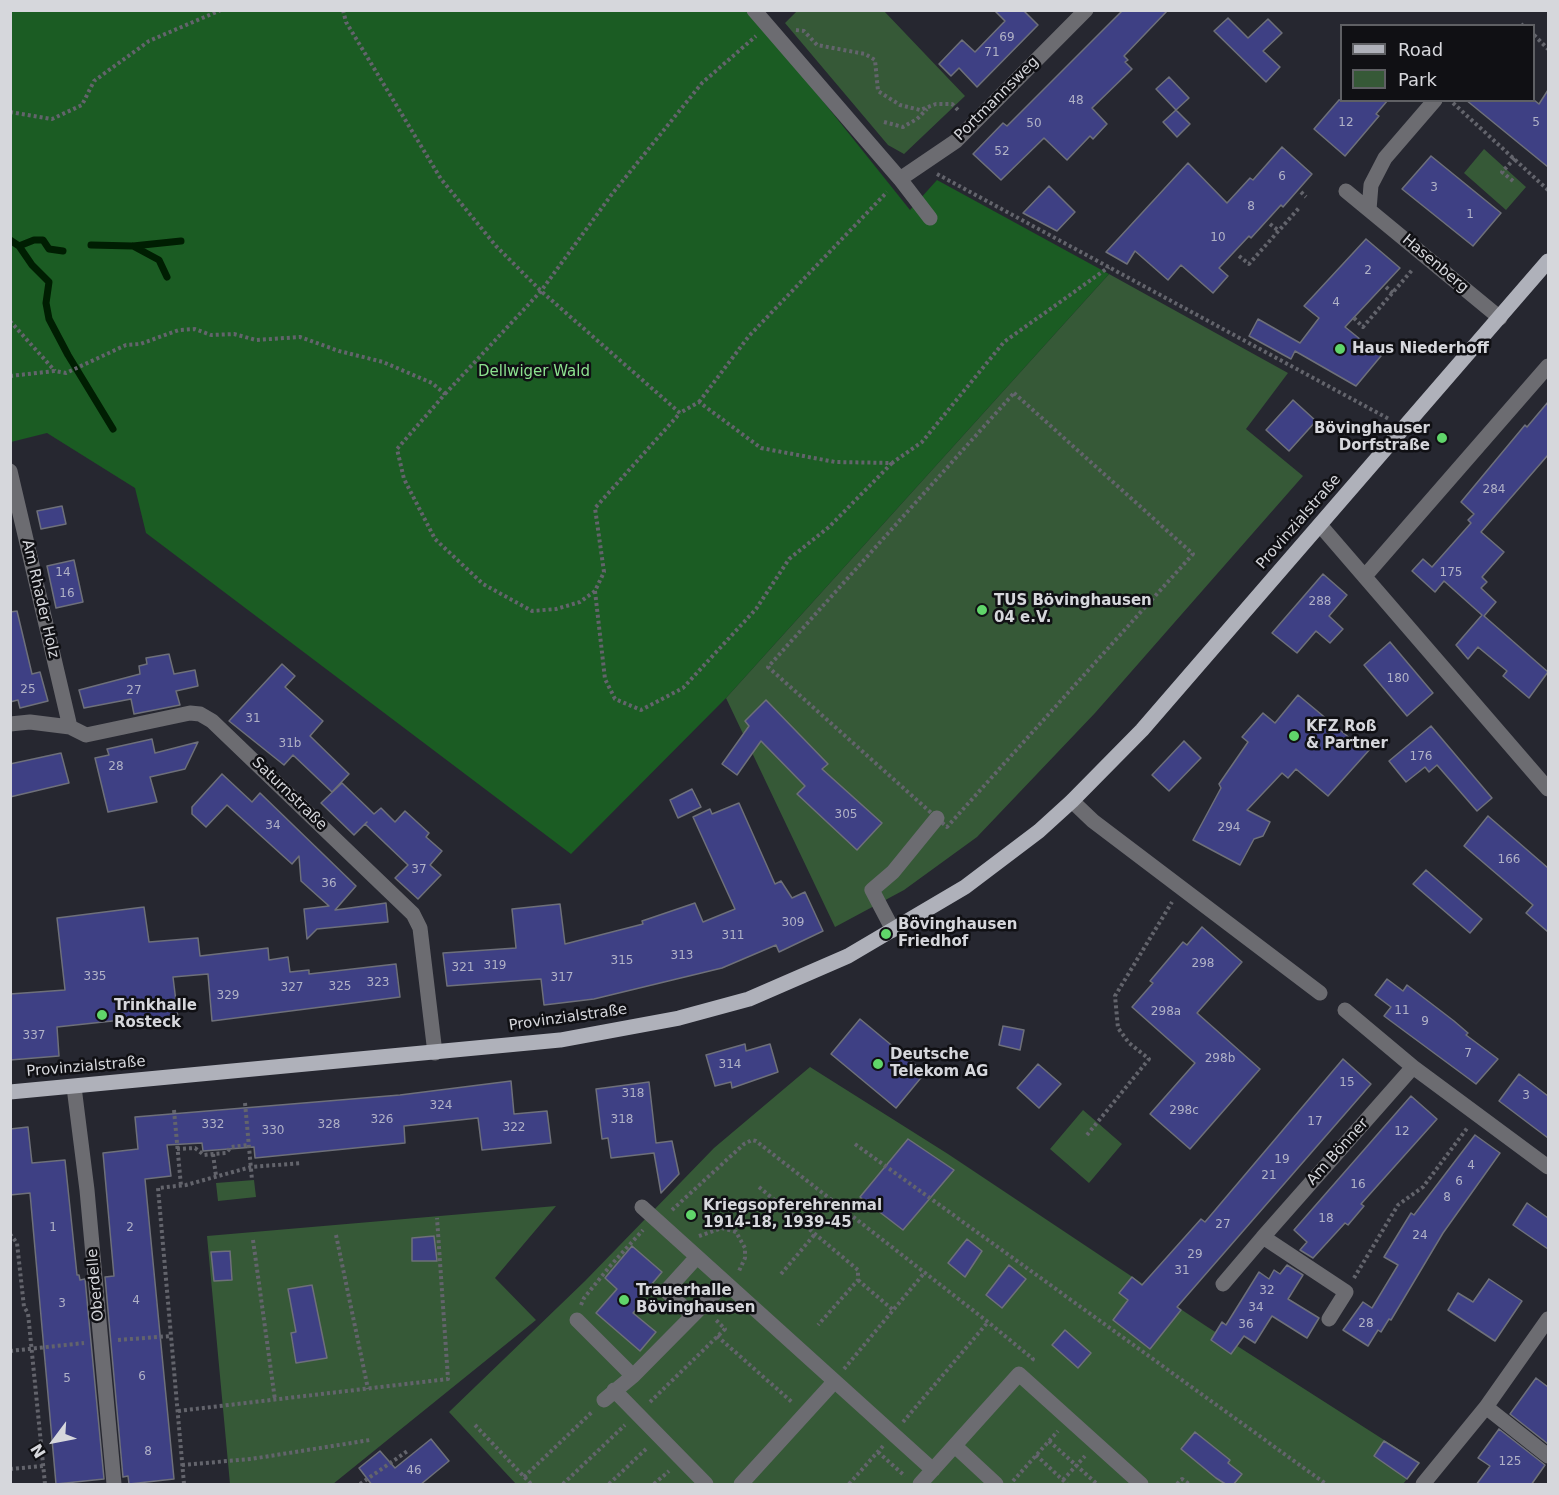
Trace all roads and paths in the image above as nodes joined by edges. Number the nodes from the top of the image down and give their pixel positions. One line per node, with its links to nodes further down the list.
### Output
1 (221, 10): 12 (path)
2 (343, 10): 33 (path)
3 (754, 10): 5 (street)
4 (1086, 10): 14 (street, Portmannsweg)
5 (768, 26): 7 (street); 33 (path)
6 (1535, 37): 8 (path)
7 (781, 41): 11 (path); 17 (street)
8 (1548, 49)
9 (1433, 102): 24 (street)
10 (1452, 103): 15 (path)
11 (929, 106): 13 (path); 14 (path)
12 (10, 112)
13 (884, 122)
14 (973, 125): 16 (street, Portmannsweg)
15 (1515, 158): 18 (path); 19 (path)
16 (922, 164): 17 (street, Portmannsweg); 31 (path)
17 (900, 179): 25 (street); 42 (path)
18 (1513, 181)
19 (1548, 190)
20 (1346, 191): 24 (street, Hasenberg)
21 (1301, 192): 22 (path)
22 (1306, 197)
23 (1299, 208): 27 (path)
24 (1369, 210): 36 (street, Hasenberg)
25 (930, 219)
26 (1270, 224): 27 (path)
27 (1279, 231): 28 (path)
28 (1239, 256)
29 (1548, 261): 36 (main road, Provinzialstraße)
30 (1415, 266): 34 (path)
31 (1109, 267): 43 (path); 45 (path)
32 (1386, 287): 34 (path)
33 (541, 291): 41 (path); 44 (path)
34 (1393, 293): 35 (path)
35 (1354, 318)
36 (1500, 318): 47 (main road, Provinzialstraße)
37 (10, 321): 39 (path)
38 (1548, 366): 48 (street)
39 (55, 370): 40 (path); 41 (path)
40 (10, 376)
41 (445, 394): 49 (path)
42 (699, 402): 44 (path); 45 (path)
43 (1375, 411)
44 (680, 413): 49 (path)
45 (892, 463): 49 (path)
46 (10, 471): 51 (street, Am Rhader Holz)
47 (1320, 525): 48 (street); 53 (main road, Provinzialstraße)
48 (1365, 576): 52 (street)
49 (596, 591)
50 (10, 724): 51 (street, Saturnstraße)
51 (70, 727): 59 (street, Saturnstraße)
52 (1548, 789)
53 (1072, 801): 55 (street); 56 (main road, Provinzialstraße)
54 (937, 818): 54 (path); 56 (street)
55 (1181, 888): 57 (street); 66 (path)
56 (893, 930): 59 (main road, Provinzialstraße)
57 (1320, 993)
58 (1345, 1010): 60 (street)
59 (435, 1053): 61 (main road, Provinzialstraße)
60 (1413, 1067): 65 (street); 84 (street, Am Bönner)
61 (74, 1086): 62 (main road, Provinzialstraße); 102 (street, Oberdelle)
62 (10, 1092)
63 (245, 1103): 67 (path)
64 (174, 1110): 69 (path)
65 (1477, 1114): 73 (street); 92 (path)
66 (1086, 1135)
67 (249, 1144): 70 (path); 72 (path)
68 (855, 1144): 153 (path)
69 (177, 1149): 70 (path); 76 (path)
70 (213, 1154): 74 (path)
71 (303, 1163): 72 (path)
72 (251, 1167): 74 (path); 75 (path)
73 (1548, 1167)
74 (216, 1176): 76 (path)
75 (252, 1180)
76 (181, 1186): 101 (path)
77 (759, 1187): 82 (path)
78 (642, 1207): 80 (street)
79 (437, 1218): 108 (path)
80 (656, 1221): 86 (street); 87 (path); 93 (path)
81 (10, 1234): 103 (path)
82 (815, 1234): 88 (path); 89 (path)
83 (336, 1235): 108 (path)
84 (1263, 1237): 90 (street, Am Bönner); 92 (street)
85 (253, 1240): 110 (path)
86 (690, 1253): 91 (street); 91 (path); 95 (street)
87 (925, 1272): 94 (path); 99 (path)
88 (781, 1275)
89 (858, 1280): 94 (path); 100 (path)
90 (1223, 1284)
91 (726, 1285): 95 (street); 107 (street)
92 (1346, 1292): 96 (street)
93 (584, 1298)
94 (893, 1310): 107 (path)
95 (692, 1315): 106 (street)
96 (1329, 1318)
97 (1548, 1319): 112 (street)
98 (577, 1320): 106 (street)
99 (988, 1322): 105 (path); 118 (path)
100 (818, 1325)
101 (171, 1336): 102 (path); 113 (path)
102 (100, 1341): 103 (path); 138 (street, Oberdelle)
103 (32, 1349): 104 (path); 129 (path)
104 (10, 1351)
105 (1019, 1374): 116 (street); 123 (street)
106 (633, 1376): 109 (street)
107 (834, 1382): 115 (street); 118 (street)
108 (368, 1389): 110 (path)
109 (609, 1395): 114 (street); 133 (path)
110 (275, 1400): 113 (path)
111 (652, 1400): 115 (path)
112 (1486, 1407): 127 (street); 154 (street)
113 (178, 1411): 128 (path)
114 (638, 1414): 119 (street); 142 (path)
115 (805, 1414): 145 (street)
116 (1069, 1419): 121 (path); 122 (street)
117 (475, 1425): 133 (path)
118 (893, 1434): 125 (path); 132 (street)
119 (659, 1436): 143 (path); 144 (street)
120 (370, 1440): 128 (path)
121 (1049, 1441): 126 (path); 130 (path)
122 (1096, 1444): 130 (path); 136 (street)
123 (955, 1446): 132 (street); 147 (street)
124 (409, 1450): 140 (path)
125 (878, 1452): 135 (path); 146 (path)
126 (1036, 1455): 134 (path); 148 (path)
127 (1548, 1456)
128 (182, 1465): 139 (path)
129 (43, 1466): 131 (path); 137 (path)
130 (1076, 1466): 134 (path); 150 (path)
131 (10, 1469)
132 (933, 1470): 135 (street)
133 (524, 1477): 141 (path)
134 (1063, 1480): 149 (path)
135 (914, 1481)
136 (1140, 1484)
137 (45, 1485)
138 (114, 1485)
139 (184, 1485)
140 (360, 1485)
141 (531, 1485)
142 (563, 1485)
143 (609, 1485)
144 (706, 1485)
145 (741, 1485)
146 (849, 1485)
147 (996, 1485)
148 (1009, 1485)
149 (1067, 1485)
150 (1097, 1485)
151 (1177, 1485): 152 (path)
152 (1189, 1485)
153 (1326, 1485)
154 (1423, 1485)

